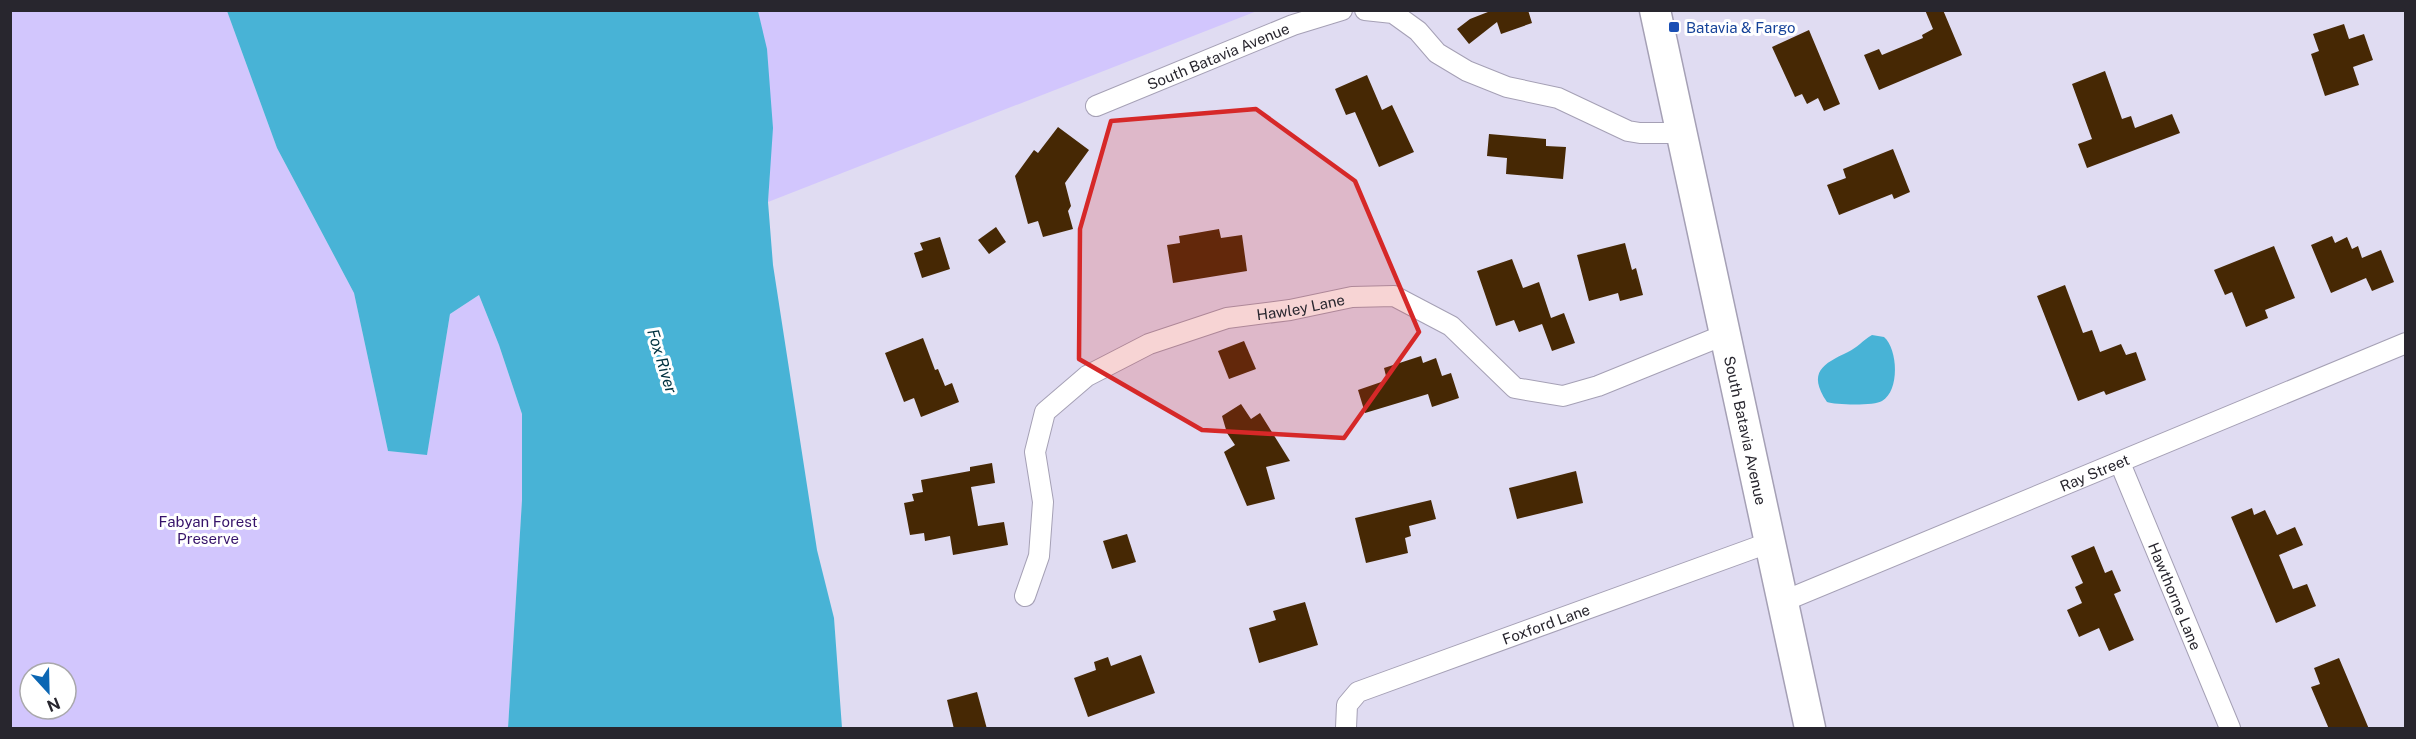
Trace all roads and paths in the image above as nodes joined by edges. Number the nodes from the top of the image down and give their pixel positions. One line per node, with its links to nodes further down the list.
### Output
1 (1342, 10): 4 (street, South Batavia Avenue)
2 (1365, 10): 5 (street)
3 (1655, 10): 5 (main road, South Batavia Avenue)
4 (1096, 106)
5 (1682, 133): 6 (main road, South Batavia Avenue)
6 (1724, 335): 9 (main road, South Batavia Avenue); 10 (street, Hawley Lane)
7 (2406, 343): 8 (street, Ray Street)
8 (2120, 463): 11 (street, Ray Street); 14 (street, Hawthorne Lane)
9 (1771, 542): 11 (main road, South Batavia Avenue); 12 (street, Foxford Lane)
10 (1025, 596)
11 (1784, 601): 13 (main road, South Batavia Avenue)
12 (1346, 729)
13 (1810, 729)
14 (2230, 729)

